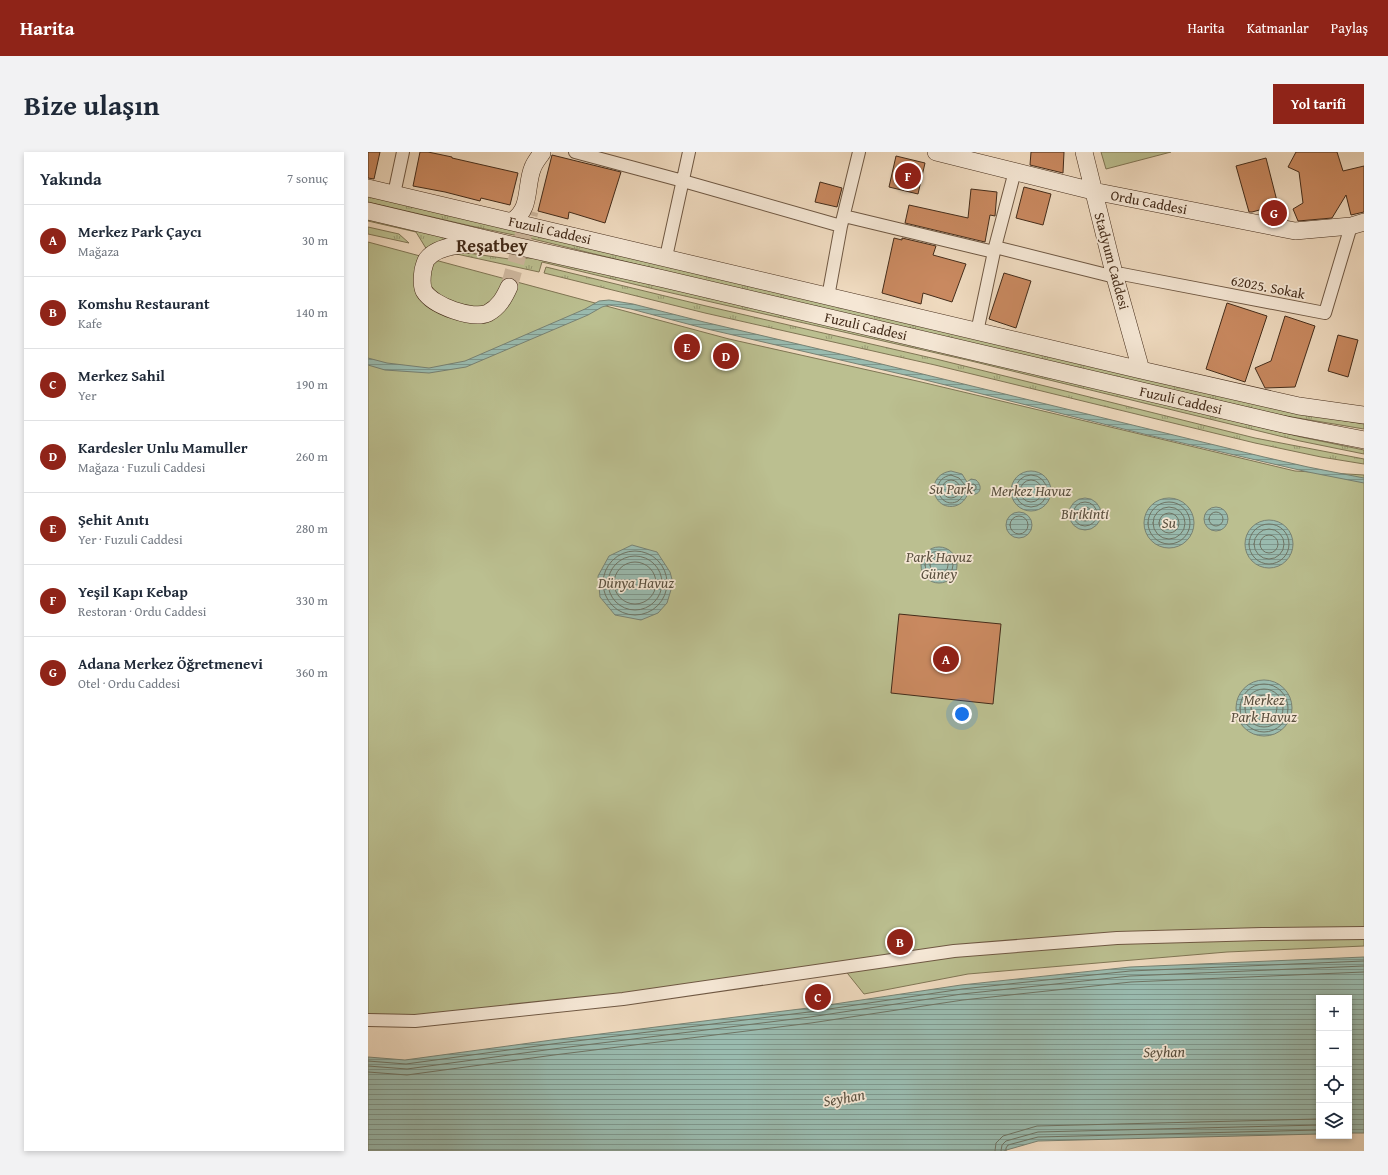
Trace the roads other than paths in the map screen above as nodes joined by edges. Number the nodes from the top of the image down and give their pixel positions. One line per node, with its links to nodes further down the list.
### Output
1 (403, 152): 12 (street)
2 (575, 152): 9 (street)
3 (689, 152): 9 (street)
4 (859, 152): 16 (street)
5 (936, 152): 8 (main road, Ordu Caddesi)
6 (1084, 152): 11 (main road, Stadyum Caddesi)
7 (542, 153): 13 (main road); 15 (main road)
8 (1015, 172): 11 (main road, Ordu Caddesi); 19 (street)
9 (683, 181): 16 (street); 20 (street)
10 (368, 188): 12 (main road, Fuzuli Caddesi)
11 (1093, 191): 17 (main road, Ordu Caddesi); 21 (main road, Stadyum Caddesi)
12 (394, 194): 15 (main road, Fuzuli Caddesi)
13 (530, 209)
14 (368, 211): 18 (main road, Fuzuli Caddesi)
15 (512, 221): 20 (main road, Fuzuli Caddesi)
16 (842, 221): 19 (street); 23 (street)
17 (1358, 224): 21 (street, 62025. Sokak)
18 (507, 244): 22 (main road); 27 (main road, Fuzuli Caddesi)
19 (995, 249): 21 (street); 24 (street)
20 (666, 257): 23 (main road, Fuzuli Caddesi)
21 (1115, 277): 25 (main road, Stadyum Caddesi)
22 (509, 287)
23 (828, 297): 24 (main road, Fuzuli Caddesi)
24 (977, 332): 25 (main road, Fuzuli Caddesi)
25 (1141, 370): 26 (main road, Fuzuli Caddesi)
26 (1364, 415)
27 (1364, 440)
28 (1364, 932): 29 (street)
29 (368, 1020)

